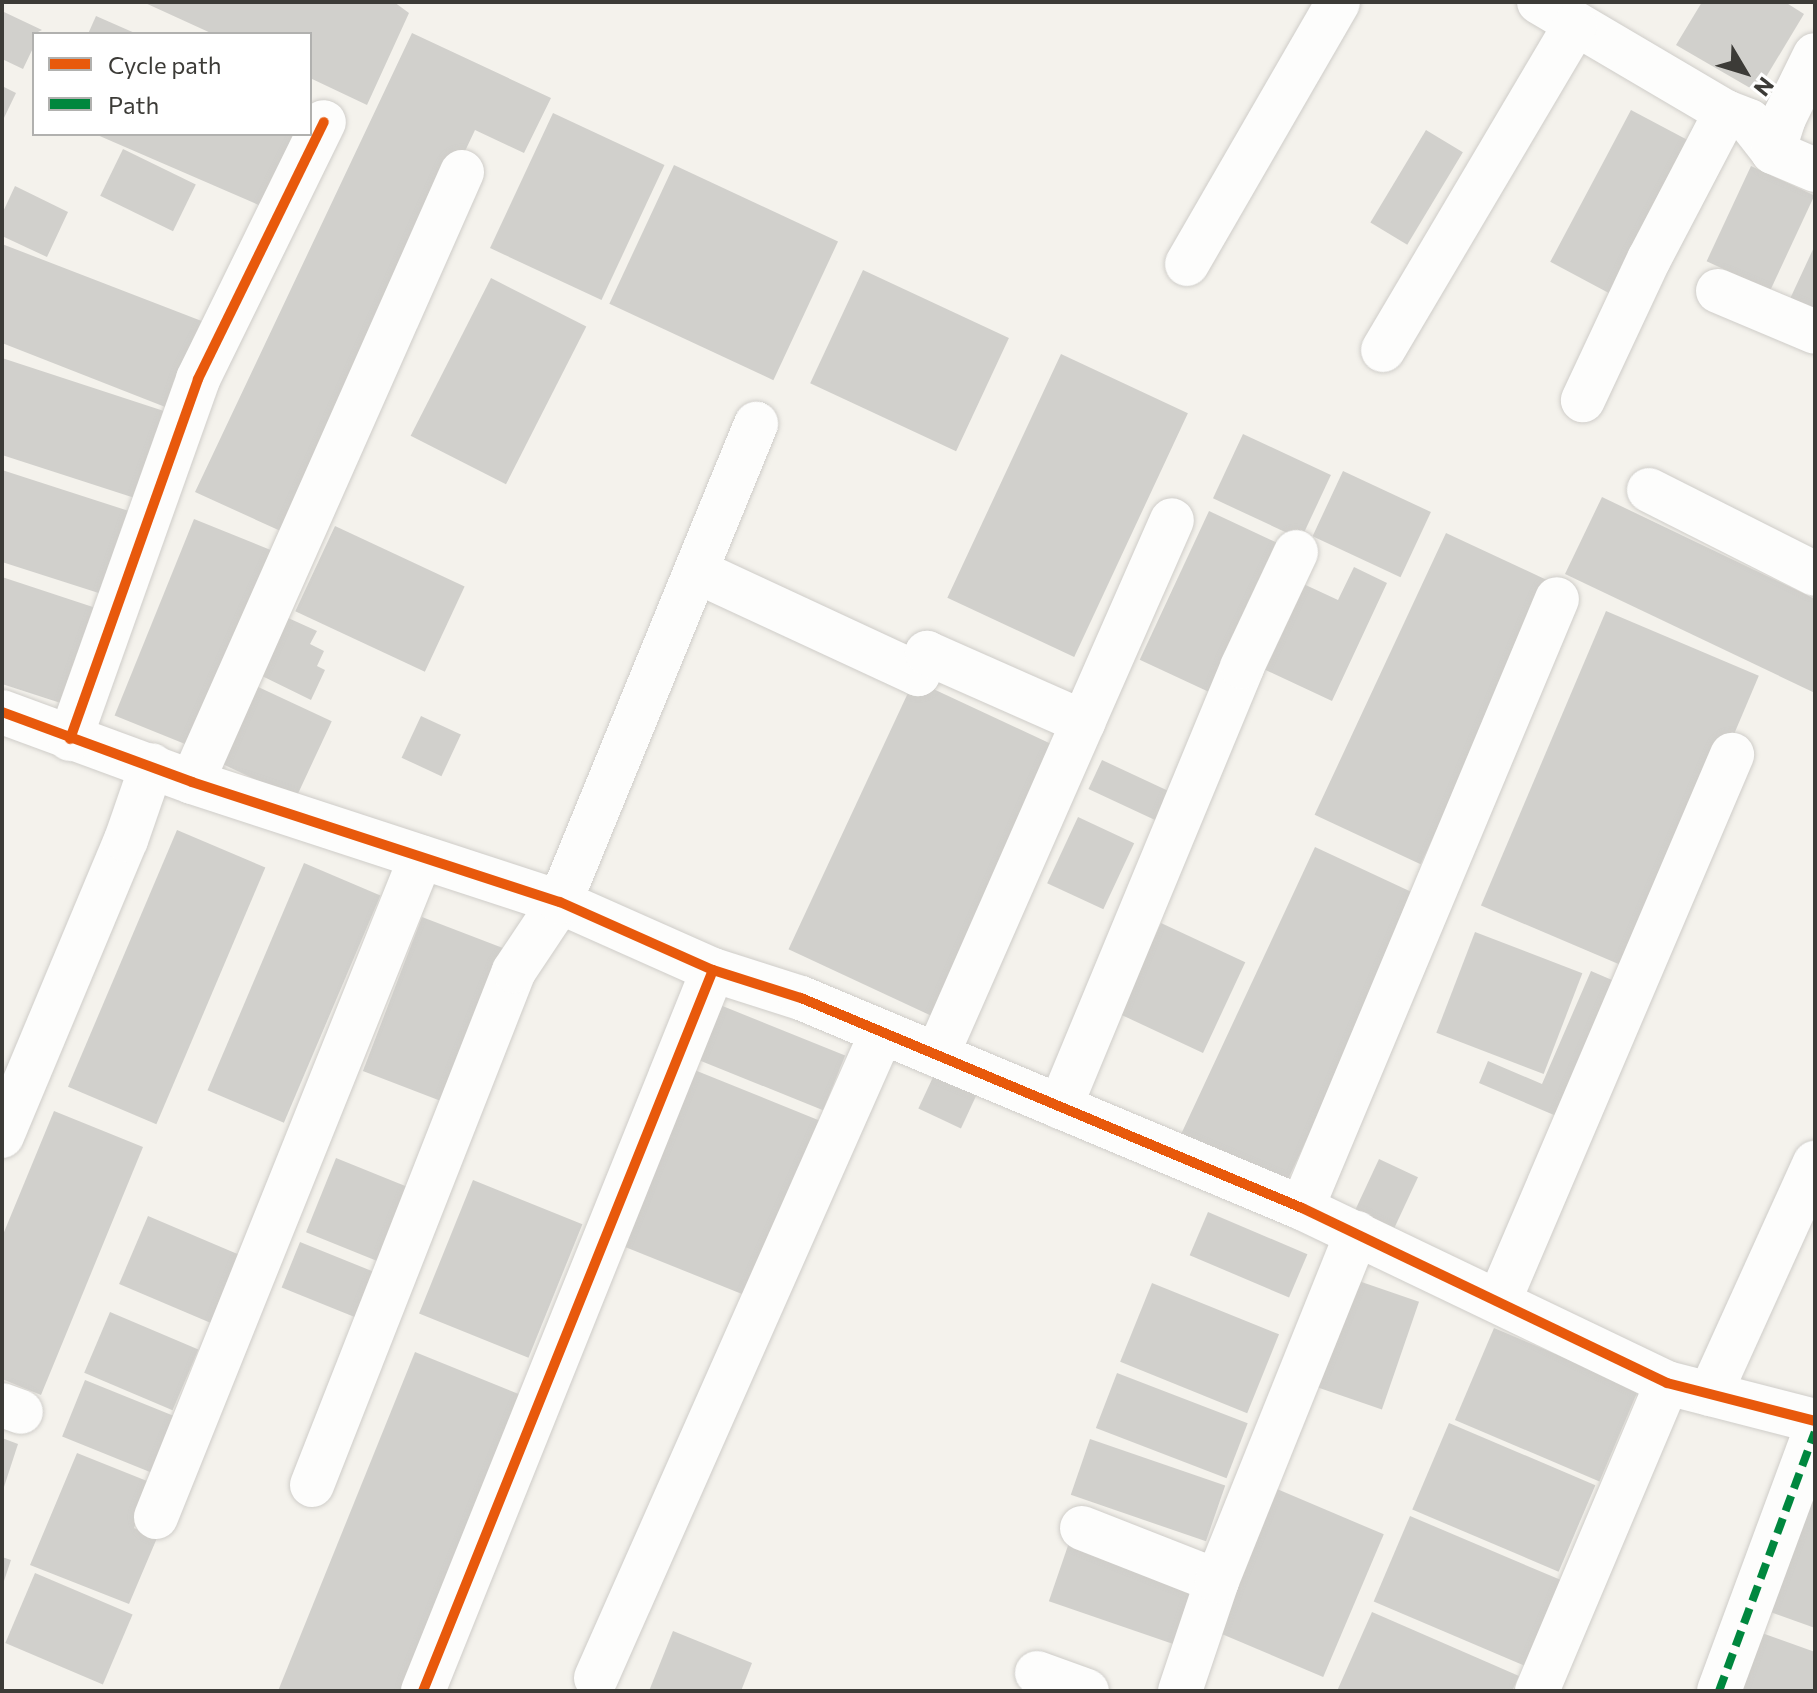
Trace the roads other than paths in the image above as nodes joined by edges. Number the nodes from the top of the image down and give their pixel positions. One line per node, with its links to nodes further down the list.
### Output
1 (1338, 2): 10 (street)
2 (1539, 2): 3 (street)
3 (1575, 25): 5 (street); 13 (street)
4 (1815, 55): 7 (street)
5 (1726, 112): 7 (street); 14 (street)
6 (324, 122): 24 (street)
7 (1773, 152): 8 (street)
8 (1815, 170)
9 (462, 172): 27 (street)
10 (1187, 264)
11 (1718, 291): 12 (street)
12 (1815, 332)
13 (1383, 350)
14 (1583, 400)
15 (756, 424): 19 (street)
16 (1649, 490): 20 (street)
17 (1172, 520): 23 (street)
18 (1296, 552): 33 (street)
19 (696, 571): 23 (street); 29 (street)
20 (1815, 574)
21 (1557, 599): 36 (street)
22 (2, 712): 24 (street)
23 (1083, 722): 32 (street)
24 (70, 739): 26 (street)
25 (1732, 755): 38 (street)
26 (152, 765): 27 (street); 34 (street)
27 (192, 782): 28 (street)
28 (421, 857): 29 (street); 44 (street)
29 (560, 902): 30 (street); 43 (street)
30 (713, 970): 31 (street); 49 (street)
31 (882, 1032): 32 (street); 48 (street)
32 (937, 1055): 33 (street)
33 (1060, 1107): 36 (street)
34 (2, 1136)
35 (1815, 1163): 40 (street)
36 (1302, 1208): 37 (street)
37 (1357, 1233): 38 (street); 46 (street)
38 (1499, 1301): 39 (street)
39 (1667, 1383): 40 (street); 52 (street)
40 (1710, 1394): 41 (street)
41 (1815, 1421)
42 (1815, 1432): 53 (street)
43 (312, 1485)
44 (156, 1517)
45 (1082, 1528): 46 (street)
46 (1214, 1588): 51 (street)
47 (1037, 1673): 50 (street)
48 (596, 1678)
49 (423, 1691)
50 (1087, 1691)
51 (1180, 1691)
52 (1537, 1691)
53 (1719, 1691)

